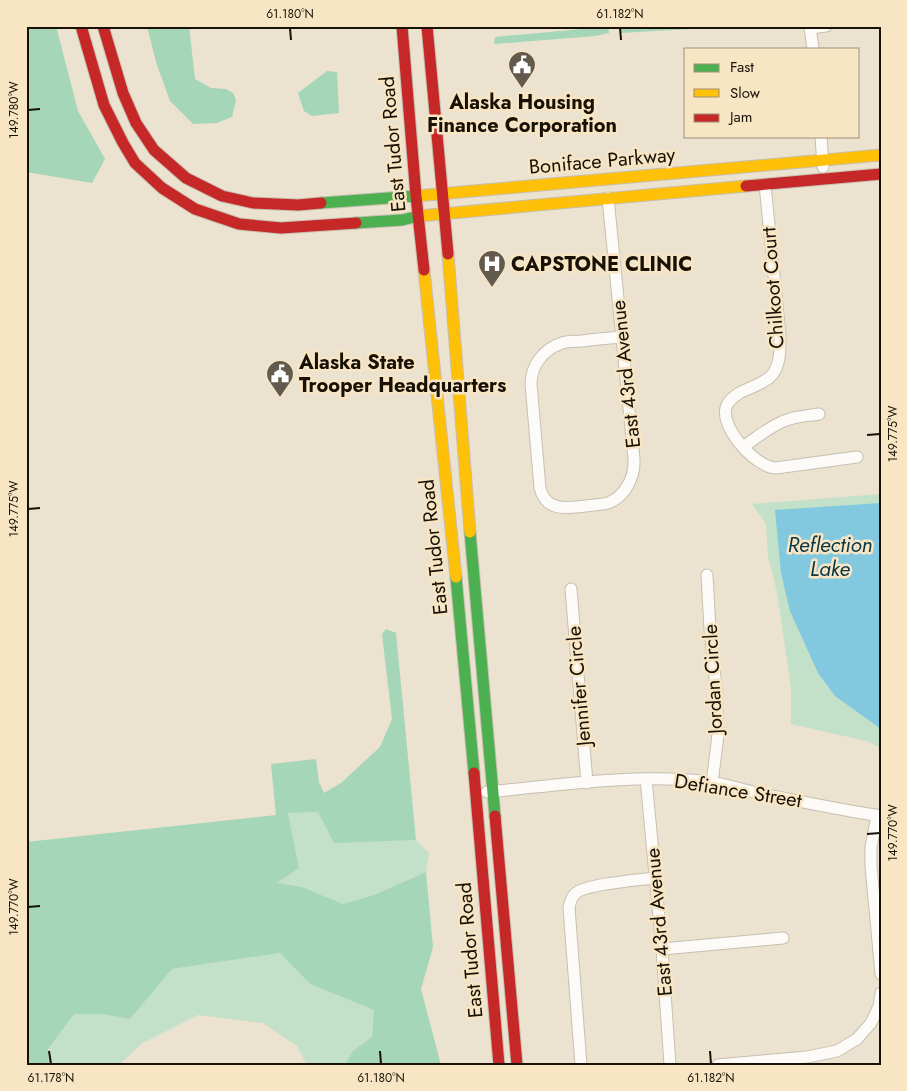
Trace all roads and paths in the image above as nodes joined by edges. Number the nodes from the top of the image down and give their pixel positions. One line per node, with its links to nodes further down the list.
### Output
1 (81, 26): 18 (main road, Boniface Parkway)
2 (103, 26): 15 (main road, Boniface Parkway)
3 (402, 26): 15 (main road, East Tudor Road)
4 (427, 26): 14 (main road, East Tudor Road)
5 (826, 26): 6 (street)
6 (810, 27): 7 (street)
7 (813, 48)
8 (821, 138): 10 (street)
9 (881, 155): 10 (main road, Boniface Parkway)
10 (822, 160): 12 (street); 14 (main road, Boniface Parkway)
11 (881, 174): 12 (main road, Boniface Parkway)
12 (824, 180): 13 (main road, Boniface Parkway)
13 (765, 185): 16 (main road, Boniface Parkway); 21 (street, Chilkoot Court)
14 (442, 193): 15 (main road, Boniface Parkway); 17 (main road, East Tudor Road)
15 (416, 196): 18 (main road, East Tudor Road)
16 (608, 198): 17 (main road, Boniface Parkway); 19 (street, East 43rd Avenue)
17 (444, 214): 18 (main road, Boniface Parkway); 28 (main road, East Tudor Road)
18 (419, 216): 29 (main road, East Tudor Road)
19 (622, 337): 19 (street, East 43rd Avenue)
20 (819, 414): 21 (street)
21 (743, 447): 22 (street, Chilkoot Court)
22 (857, 457)
23 (707, 575): 26 (street, Jordan Circle)
24 (571, 589): 27 (street, Jennifer Circle)
25 (646, 779): 26 (street, Defiance Street); 27 (street, Defiance Street); 31 (street, East 43rd Avenue)
26 (712, 782): 30 (street, Defiance Street)
27 (588, 783): 28 (street, Defiance Street)
28 (493, 791): 29 (street, Defiance Street); 37 (main road, East Tudor Road)
29 (475, 793): 36 (main road, East Tudor Road)
30 (879, 816): 34 (street)
31 (655, 878): 33 (street, East 43rd Avenue); 38 (street)
32 (783, 938): 33 (street)
33 (662, 949): 39 (street, East 43rd Avenue)
34 (881, 974)
35 (881, 993): 40 (street)
36 (499, 1065)
37 (517, 1065)
38 (581, 1065)
39 (670, 1065)
40 (718, 1065)

